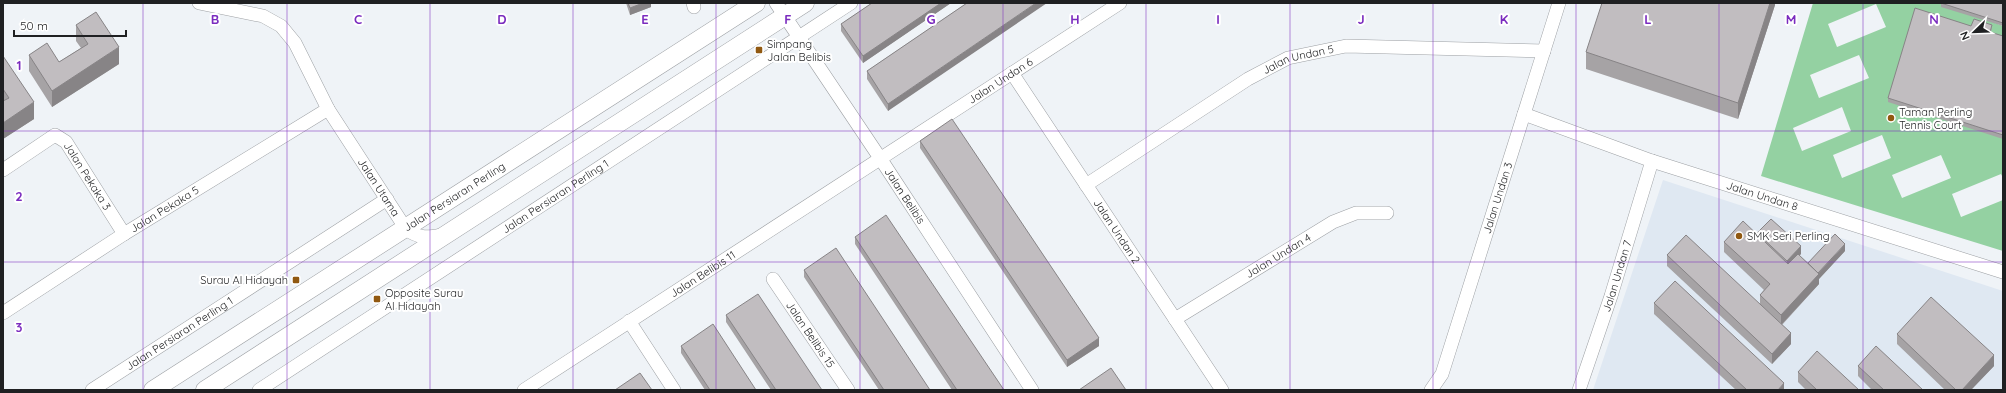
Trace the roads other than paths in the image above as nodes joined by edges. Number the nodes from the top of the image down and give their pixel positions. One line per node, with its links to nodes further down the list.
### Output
1 (199, 3): 11 (street, Jalan Utama)
2 (756, 3): 19 (main road, Jalan Persiaran Perling)
3 (805, 3): 7 (main road)
4 (851, 3): 8 (street, Jalan Persiaran Perling 1)
5 (1120, 3): 10 (street, Jalan Undan 6)
6 (1559, 3): 9 (street, Jalan Undan 3)
7 (780, 10): 8 (street, Jalan Belibis); 21 (main road)
8 (800, 36): 13 (street, Jalan Belibis); 30 (street, Jalan Persiaran Perling 1)
9 (1544, 51): 12 (street, Jalan Undan 3); 16 (street, Jalan Undan 5)
10 (1012, 73): 13 (street, Jalan Undan 6); 16 (street, Jalan Undan 2)
11 (328, 108): 17 (street, Jalan Utama); 20 (street, Jalan Pekaka 5)
12 (1524, 114): 14 (street, Jalan Undan 8); 36 (street, Jalan Undan 3)
13 (880, 158): 26 (street, Jalan Belibis 11); 34 (street, Jalan Belibis)
14 (1652, 162): 22 (street, Jalan Undan 8); 37 (street, Jalan Undan 7)
15 (3, 170): 20 (street, Jalan Pekaka 3)
16 (1086, 185): 25 (street, Jalan Undan 2)
17 (387, 198): 19 (street, Jalan Utama); 27 (street, Jalan Persiaran Perling 1)
18 (1387, 213): 25 (street, Jalan Undan 4)
19 (406, 229): 21 (street, Jalan Utama); 28 (main road, Jalan Persiaran Perling)
20 (124, 234): 24 (street, Jalan Pekaka 5)
21 (447, 234): 29 (main road)
22 (2003, 272)
23 (773, 279): 33 (street, Jalan Belibis 15)
24 (3, 313)
25 (1175, 319): 35 (street, Jalan Undan 2)
26 (629, 321): 31 (street, Jalan Belibis 11); 32 (street)
27 (92, 390)
28 (153, 390)
29 (205, 390)
30 (259, 390)
31 (524, 390)
32 (674, 390)
33 (848, 390)
34 (1032, 390)
35 (1222, 390)
36 (1431, 390)
37 (1579, 390)

